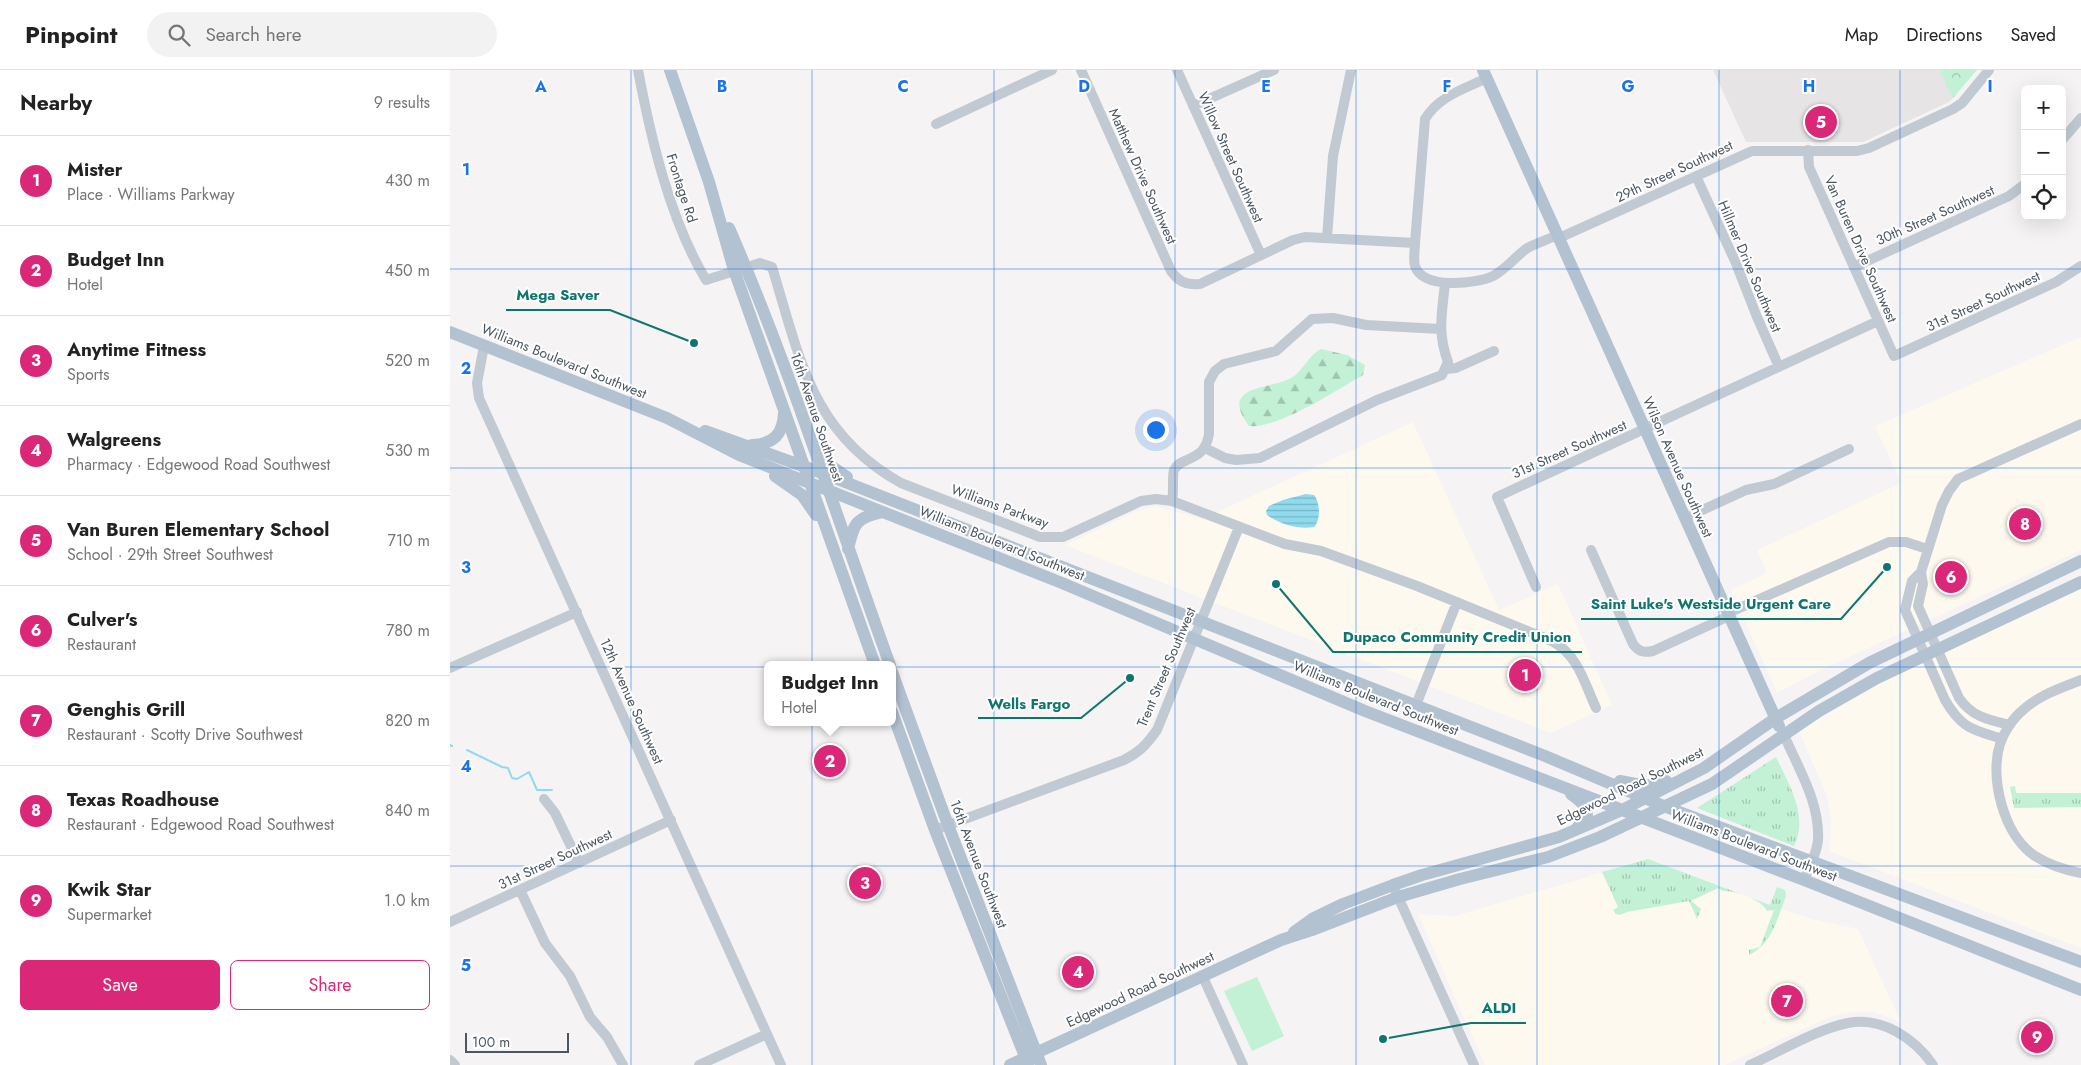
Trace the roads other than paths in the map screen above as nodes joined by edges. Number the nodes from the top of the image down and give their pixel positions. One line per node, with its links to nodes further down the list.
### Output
1 (638, 70): 23 (street, Frontage Rd)
2 (670, 70): 23 (main road, 16th Avenue Southwest)
3 (1052, 70): 12 (street)
4 (1081, 70): 20 (street, Matthew Drive Southwest)
5 (1177, 70): 10 (street, Willow Street Southwest)
6 (1274, 70): 10 (street)
7 (1351, 70): 18 (street)
8 (1989, 70): 14 (street, 29th Street Southwest)
9 (1485, 74): 17 (main road, Wilson Avenue Southwest); 19 (street)
10 (1193, 106): 20 (street, Willow Street Southwest)
11 (2081, 118): 13 (street)
12 (936, 124)
13 (2066, 135)
14 (1808, 150): 15 (street, 29th Street Southwest); 21 (street, Van Buren Drive Southwest)
15 (1696, 176): 17 (street, 29th Street Southwest); 31 (street, Hillmer Drive Southwest)
16 (2021, 187): 21 (street, 30th Street Southwest)
17 (1558, 237): 24 (street, 29th Street Southwest); 37 (main road, Wilson Avenue Southwest)
18 (1327, 238): 19 (street); 20 (street)
19 (1415, 243): 24 (street, 29th Street Southwest)
20 (1260, 255)
21 (1854, 266): 25 (street, Van Buren Drive Southwest)
22 (2081, 266): 30 (street, 31st Street Southwest)
23 (740, 268): 33 (main road, 16th Avenue Southwest); 36 (main road, 16th Avenue Southwest); 47 (street, Williams Parkway)
24 (1445, 283): 26 (street)
25 (1878, 320): 30 (street, Van Buren Drive Southwest); 31 (street, 31st Street Southwest)
26 (1440, 329): 32 (street); 39 (street)
27 (450, 332): 28 (main road, Williams Boulevard Southwest)
28 (484, 346): 34 (main road, Williams Boulevard Southwest); 60 (street, 12th Avenue Southwest)
29 (1494, 351): 32 (street)
30 (1894, 356)
31 (1779, 367): 37 (street, 31st Street Southwest)
32 (1446, 369): 39 (street)
33 (784, 410): 38 (main road); 42 (main road, 16th Avenue Southwest)
34 (667, 418): 38 (main road, Williams Boulevard Southwest); 41 (main road, Williams Boulevard Southwest)
35 (2081, 424): 53 (street)
36 (806, 426): 43 (main road, 16th Avenue Southwest); 46 (main road)
37 (1645, 429): 49 (main road, Wilson Avenue Southwest); 58 (street, 31st Street Southwest)
38 (748, 445): 42 (main road, Williams Boulevard Southwest)
39 (1205, 448): 47 (street)
40 (1849, 449): 49 (street)
41 (739, 455): 44 (main road, Williams Boulevard Southwest); 51 (main road)
42 (804, 467): 43 (main road, Williams Boulevard Southwest); 44 (main road, 16th Avenue Southwest)
43 (822, 473): 45 (main road, 16th Avenue Southwest); 46 (main road, Williams Boulevard Southwest)
44 (810, 483): 45 (main road, Williams Boulevard Southwest); 51 (main road, 16th Avenue Southwest)
45 (827, 490): 48 (main road, Williams Boulevard Southwest); 52 (main road, 16th Avenue Southwest)
46 (875, 494): 62 (main road, Williams Boulevard Southwest)
47 (1172, 502): 50 (street, Williams Parkway)
48 (884, 512): 52 (main road); 64 (main road, Williams Boulevard Southwest)
49 (1685, 518): 61 (main road, Wilson Avenue Southwest)
50 (1239, 527): 59 (street, Williams Parkway); 62 (street, Trent Street Southwest)
51 (830, 540): 68 (main road, 16th Avenue Southwest)
52 (848, 549): 69 (main road, 16th Avenue Southwest)
53 (1927, 549): 56 (street); 61 (street)
54 (1591, 550): 61 (street)
55 (2081, 561): 63 (main road, Edgewood Road Southwest)
56 (1921, 572): 63 (street); 65 (street)
57 (2081, 582): 66 (main road, Edgewood Road Southwest)
58 (1536, 587)
59 (1457, 602): 73 (street); 74 (street, Williams Parkway)
60 (577, 612): 70 (street); 88 (street, 12th Avenue Southwest)
61 (1728, 615): 75 (main road, Wilson Avenue Southwest)
62 (1200, 622): 64 (street, Trent Street Southwest); 73 (main road, Williams Boulevard Southwest)
63 (1930, 634): 65 (main road, Edgewood Road Southwest); 66 (street)
64 (1193, 639): 82 (main road, Williams Boulevard Southwest); 89 (street, Trent Street Southwest)
65 (1918, 640): 67 (street); 75 (main road, Edgewood Road Southwest)
66 (1937, 649): 67 (main road, Edgewood Road Southwest); 77 (street)
67 (1924, 655): 78 (main road, Edgewood Road Southwest); 79 (street)
68 (874, 661)
69 (889, 661)
70 (450, 668)
71 (2081, 680): 77 (street)
72 (896, 683): 89 (main road, 16th Avenue Southwest)
73 (1416, 705): 81 (main road, Williams Boulevard Southwest)
74 (1596, 708)
75 (1776, 718): 78 (main road, Wilson Avenue Southwest); 80 (main road, Edgewood Road Southwest)
76 (896, 723): 90 (main road, 16th Avenue Southwest)
77 (2010, 725): 79 (street)
78 (1784, 735): 85 (main road, Edgewood Road Southwest); 92 (street, Wilson Avenue Southwest)
79 (2002, 739): 94 (street)
80 (1704, 768): 81 (main road); 83 (main road, Edgewood Road Southwest)
81 (1589, 775): 83 (main road, Williams Boulevard Southwest)
82 (1561, 786): 86 (main road, Williams Boulevard Southwest); 91 (main road)
83 (1645, 798): 85 (main road, Williams Boulevard Southwest); 86 (main road, Edgewood Road Southwest)
84 (544, 799): 93 (street)
85 (1666, 807): 87 (main road, Edgewood Road Southwest); 92 (main road, Williams Boulevard Southwest)
86 (1622, 810): 87 (main road, Williams Boulevard Southwest); 91 (main road, Edgewood Road Southwest)
87 (1642, 818): 95 (main road, Williams Boulevard Southwest); 98 (main road, Edgewood Road Southwest)
88 (671, 820): 93 (street, 31st Street Southwest); 104 (street, 12th Avenue Southwest)
89 (948, 825): 90 (street, Trent Street Southwest); 106 (main road, 16th Avenue Southwest)
90 (935, 830): 106 (main road, 16th Avenue Southwest)
91 (1574, 831): 96 (main road, Edgewood Road Southwest)
92 (1811, 862): 95 (street, Wilson Avenue Southwest); 101 (main road, Williams Boulevard Southwest)
93 (578, 863): 97 (street, 31st Street Southwest)
94 (2081, 873)
95 (1804, 880): 103 (main road, Williams Boulevard Southwest)
96 (1393, 885): 98 (street); 100 (main road, Edgewood Road Southwest)
97 (520, 890): 99 (street, 31st Street Southwest); 108 (street)
98 (1398, 898): 100 (main road, Edgewood Road Southwest); 113 (street)
99 (450, 922)
100 (1281, 940): 102 (main road, Edgewood Road Southwest)
101 (2081, 962)
102 (1203, 977): 106 (main road, Edgewood Road Southwest); 112 (street)
103 (2081, 990)
104 (767, 1034): 109 (street); 110 (street, 12th Avenue Southwest)
105 (450, 1060): 107 (street)
106 (1033, 1060): 111 (main road, Edgewood Road Southwest)
107 (455, 1065)
108 (622, 1065)
109 (699, 1065)
110 (781, 1065)
111 (1010, 1065)
112 (1243, 1065)
113 (1474, 1065)
114 (1750, 1065): 115 (street)
115 (1933, 1065)

